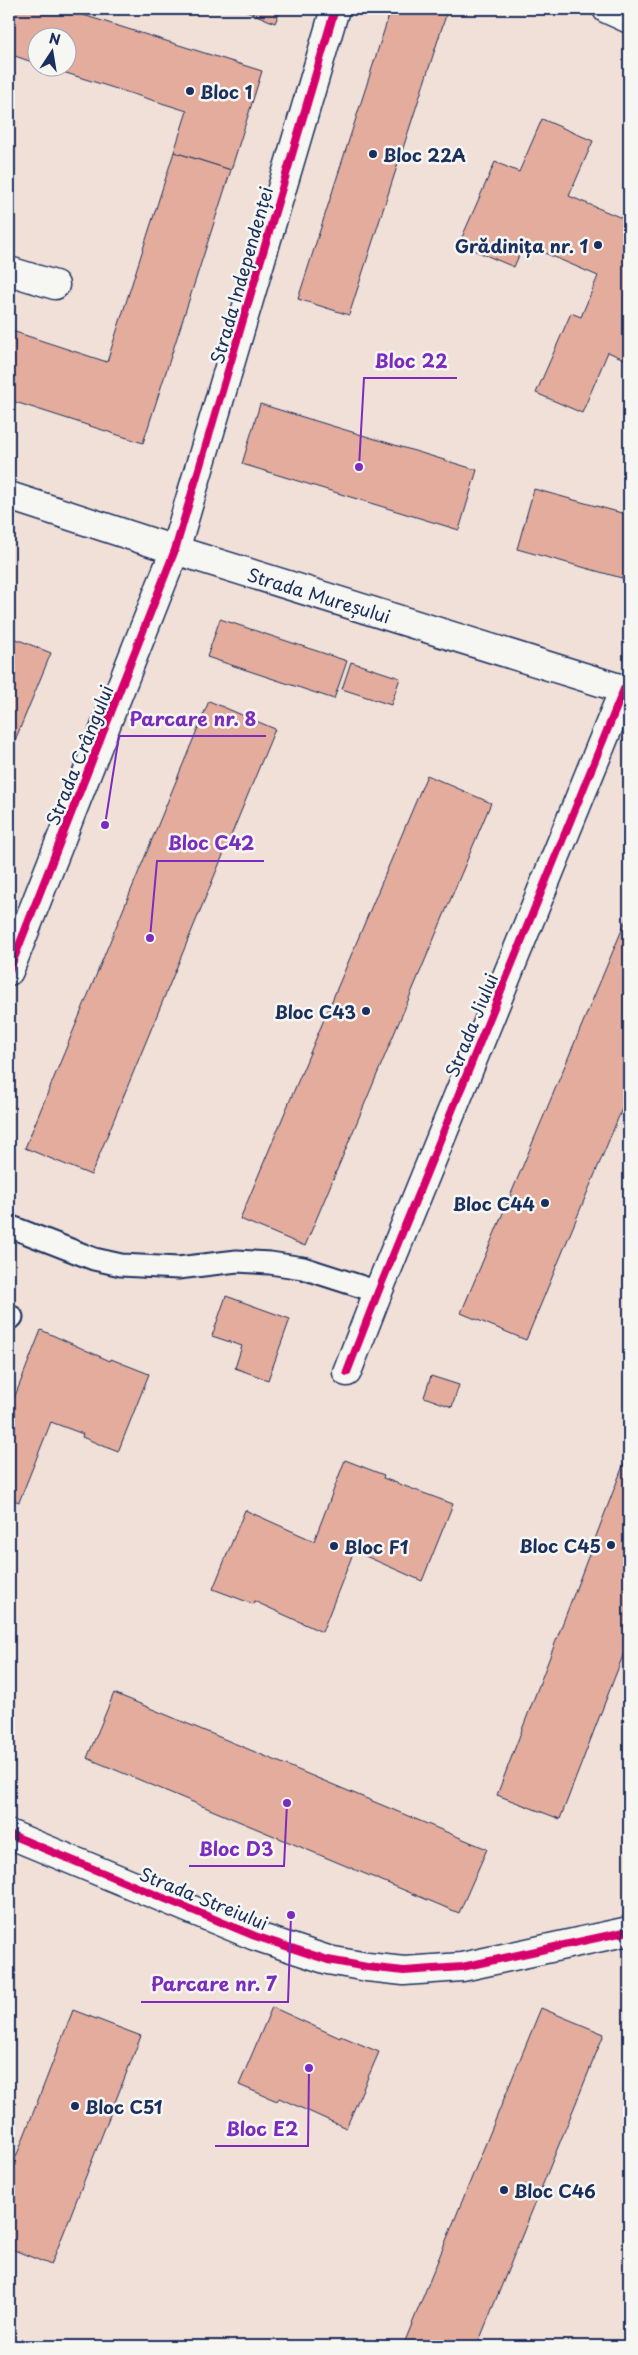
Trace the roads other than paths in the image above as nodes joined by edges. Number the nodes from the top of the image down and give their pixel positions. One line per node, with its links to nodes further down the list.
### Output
1 (334, 9): 7 (street, Strada Independenței)
2 (607, 9): 3 (street)
3 (629, 19)
4 (9, 271): 5 (street)
5 (55, 285)
6 (9, 496): 7 (street, Strada Mureșului)
7 (175, 550): 8 (street, Strada Mureșului); 9 (street, Strada Crângului)
8 (627, 690): 11 (street, Strada Jiului)
9 (9, 970)
10 (9, 1226): 11 (lane)
11 (378, 1292): 12 (street, Strada Jiului)
12 (347, 1372)
13 (9, 1834): 14 (street, Strada Streiului)
14 (629, 1932)

